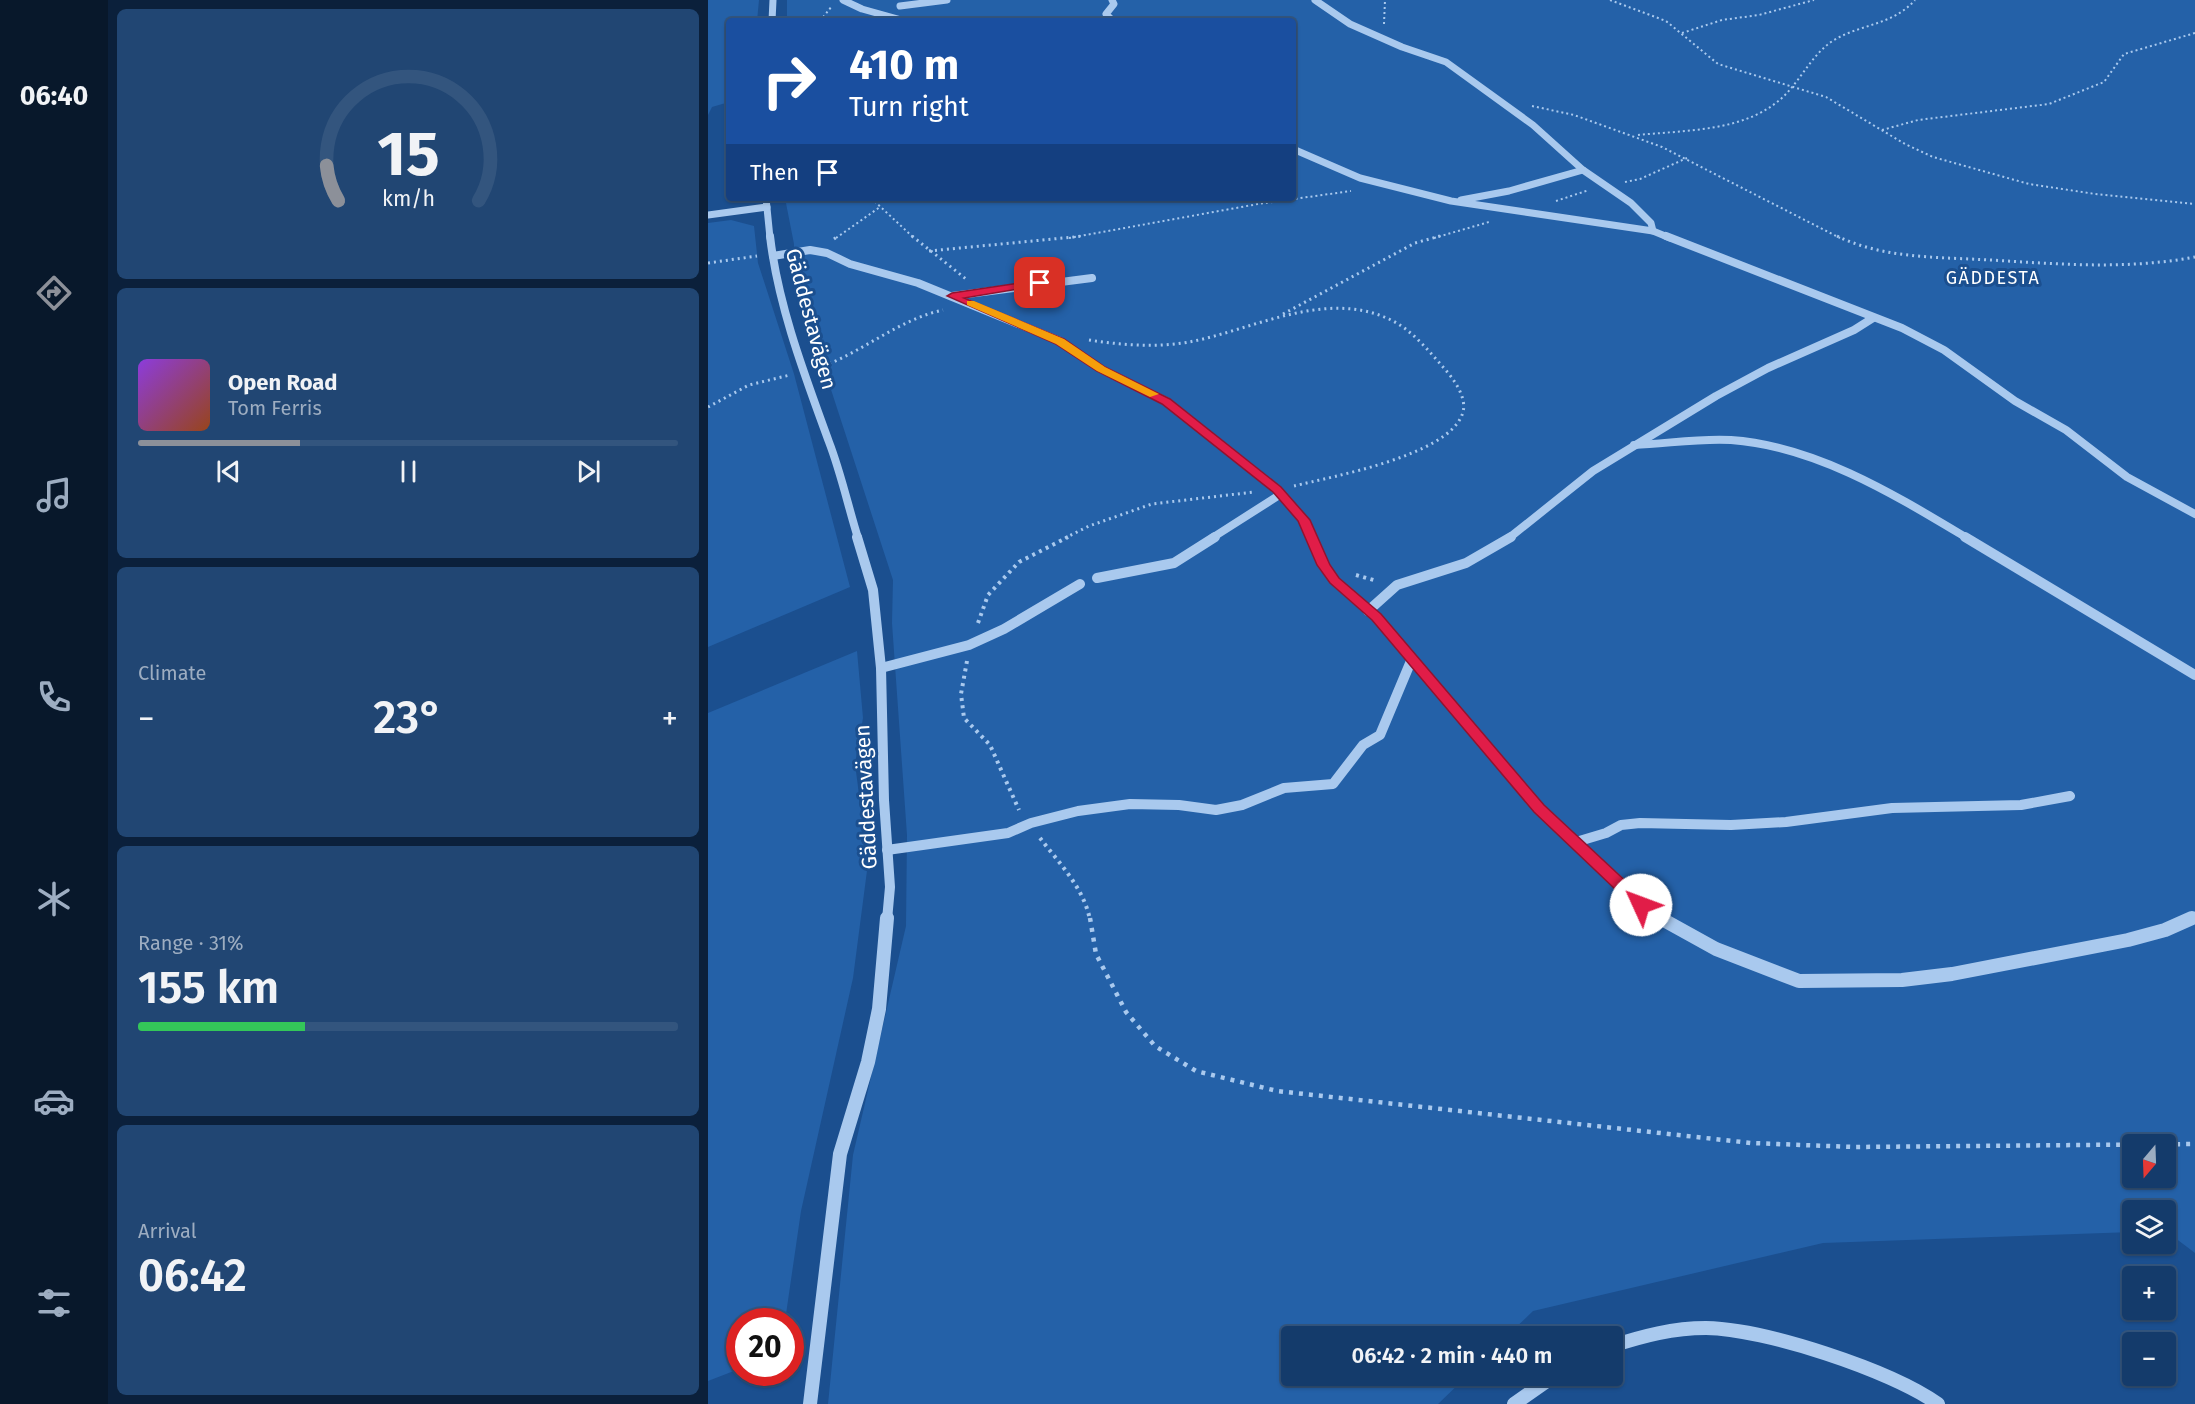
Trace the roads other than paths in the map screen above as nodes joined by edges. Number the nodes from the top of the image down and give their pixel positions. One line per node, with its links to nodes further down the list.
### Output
1 (772, 0): 9 (street)
2 (841, 0): 8 (street)
3 (906, 0): 7 (street)
4 (947, 0): 7 (street)
5 (1112, 0): 11 (street)
6 (1315, 0): 13 (street)
7 (900, 6): 8 (street)
8 (888, 17): 10 (street)
9 (772, 18)
10 (892, 18)
11 (1110, 18)
12 (1296, 150): 14 (street)
13 (1582, 170): 14 (street); 17 (street)
14 (1451, 201): 17 (street)
15 (766, 202): 16 (street); 18 (street, Gäddestavägen)
16 (708, 215)
17 (1653, 231): 21 (street)
18 (773, 256): 20 (street); 29 (street, Gäddestavägen)
19 (1092, 278): 20 (street)
20 (952, 296): 23 (street)
21 (1873, 318): 22 (street); 24 (street)
22 (1634, 445): 27 (street); 30 (street)
23 (1281, 494): 25 (street); 27 (street)
24 (2195, 514)
25 (1097, 578)
26 (1080, 584): 29 (street)
27 (1368, 610): 28 (street)
28 (1411, 661): 32 (street); 33 (street)
29 (881, 668): 33 (street, Gäddestavägen)
30 (2195, 675)
31 (2070, 796): 32 (street)
32 (1576, 842): 34 (street)
33 (886, 850): 37 (street, Gäddestavägen)
34 (2195, 917)
35 (1623, 1342): 39 (street)
36 (1540, 1386): 38 (street)
37 (810, 1404)
38 (1514, 1404)
39 (1938, 1404)

